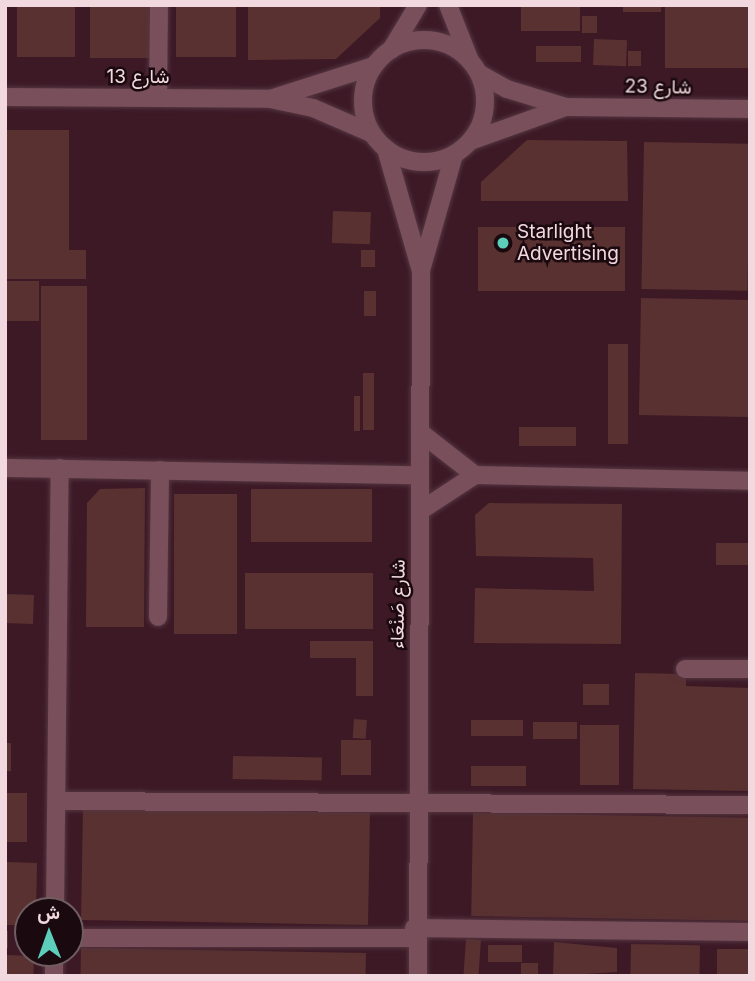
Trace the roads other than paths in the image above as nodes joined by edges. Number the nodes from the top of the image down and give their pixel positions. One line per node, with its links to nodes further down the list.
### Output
1 (159, 5): 9 (street)
2 (418, 5): 4 (street)
3 (448, 5): 5 (street)
4 (391, 50): 5 (street); 6 (street)
5 (469, 58): 7 (street)
6 (374, 66): 10 (street, شارع 13); 13 (street)
7 (480, 74): 11 (street, شارع 23); 14 (street)
8 (5, 97): 9 (street, شارع 13)
9 (158, 98): 10 (street, شارع 13)
10 (270, 99): 13 (street, شارع 13)
11 (566, 107): 12 (street, شارع 23); 14 (street, شارع 23)
12 (750, 109)
13 (370, 133): 15 (street)
14 (473, 140): 16 (street)
15 (386, 149): 16 (street); 17 (street, شارع صَنْعَاء)
16 (454, 155): 17 (street, شارع صَنْعَاء)
17 (422, 271): 18 (street, شارع صَنْعَاء)
18 (421, 433): 22 (street, شارع صَنْعَاء); 23 (street)
19 (5, 468): 20 (street)
20 (60, 468): 21 (street); 29 (street)
21 (160, 470): 22 (street); 26 (street)
22 (420, 475): 25 (street, شارع صَنْعَاء)
23 (475, 475): 24 (street); 25 (street)
24 (750, 481)
25 (420, 511): 30 (street, شارع صَنْعَاء)
26 (158, 617)
27 (685, 669): 28 (street)
28 (750, 669)
29 (57, 801): 30 (street); 32 (street)
30 (416, 801): 31 (street); 34 (street, شارع صَنْعَاء)
31 (750, 805)
32 (55, 897)
33 (750, 932): 34 (street)
34 (414, 933): 35 (street); 36 (street, شارع صَنْعَاء); 37 (street, شارع صَنْعَاء)
35 (84, 939)
36 (410, 976)
37 (418, 976)

